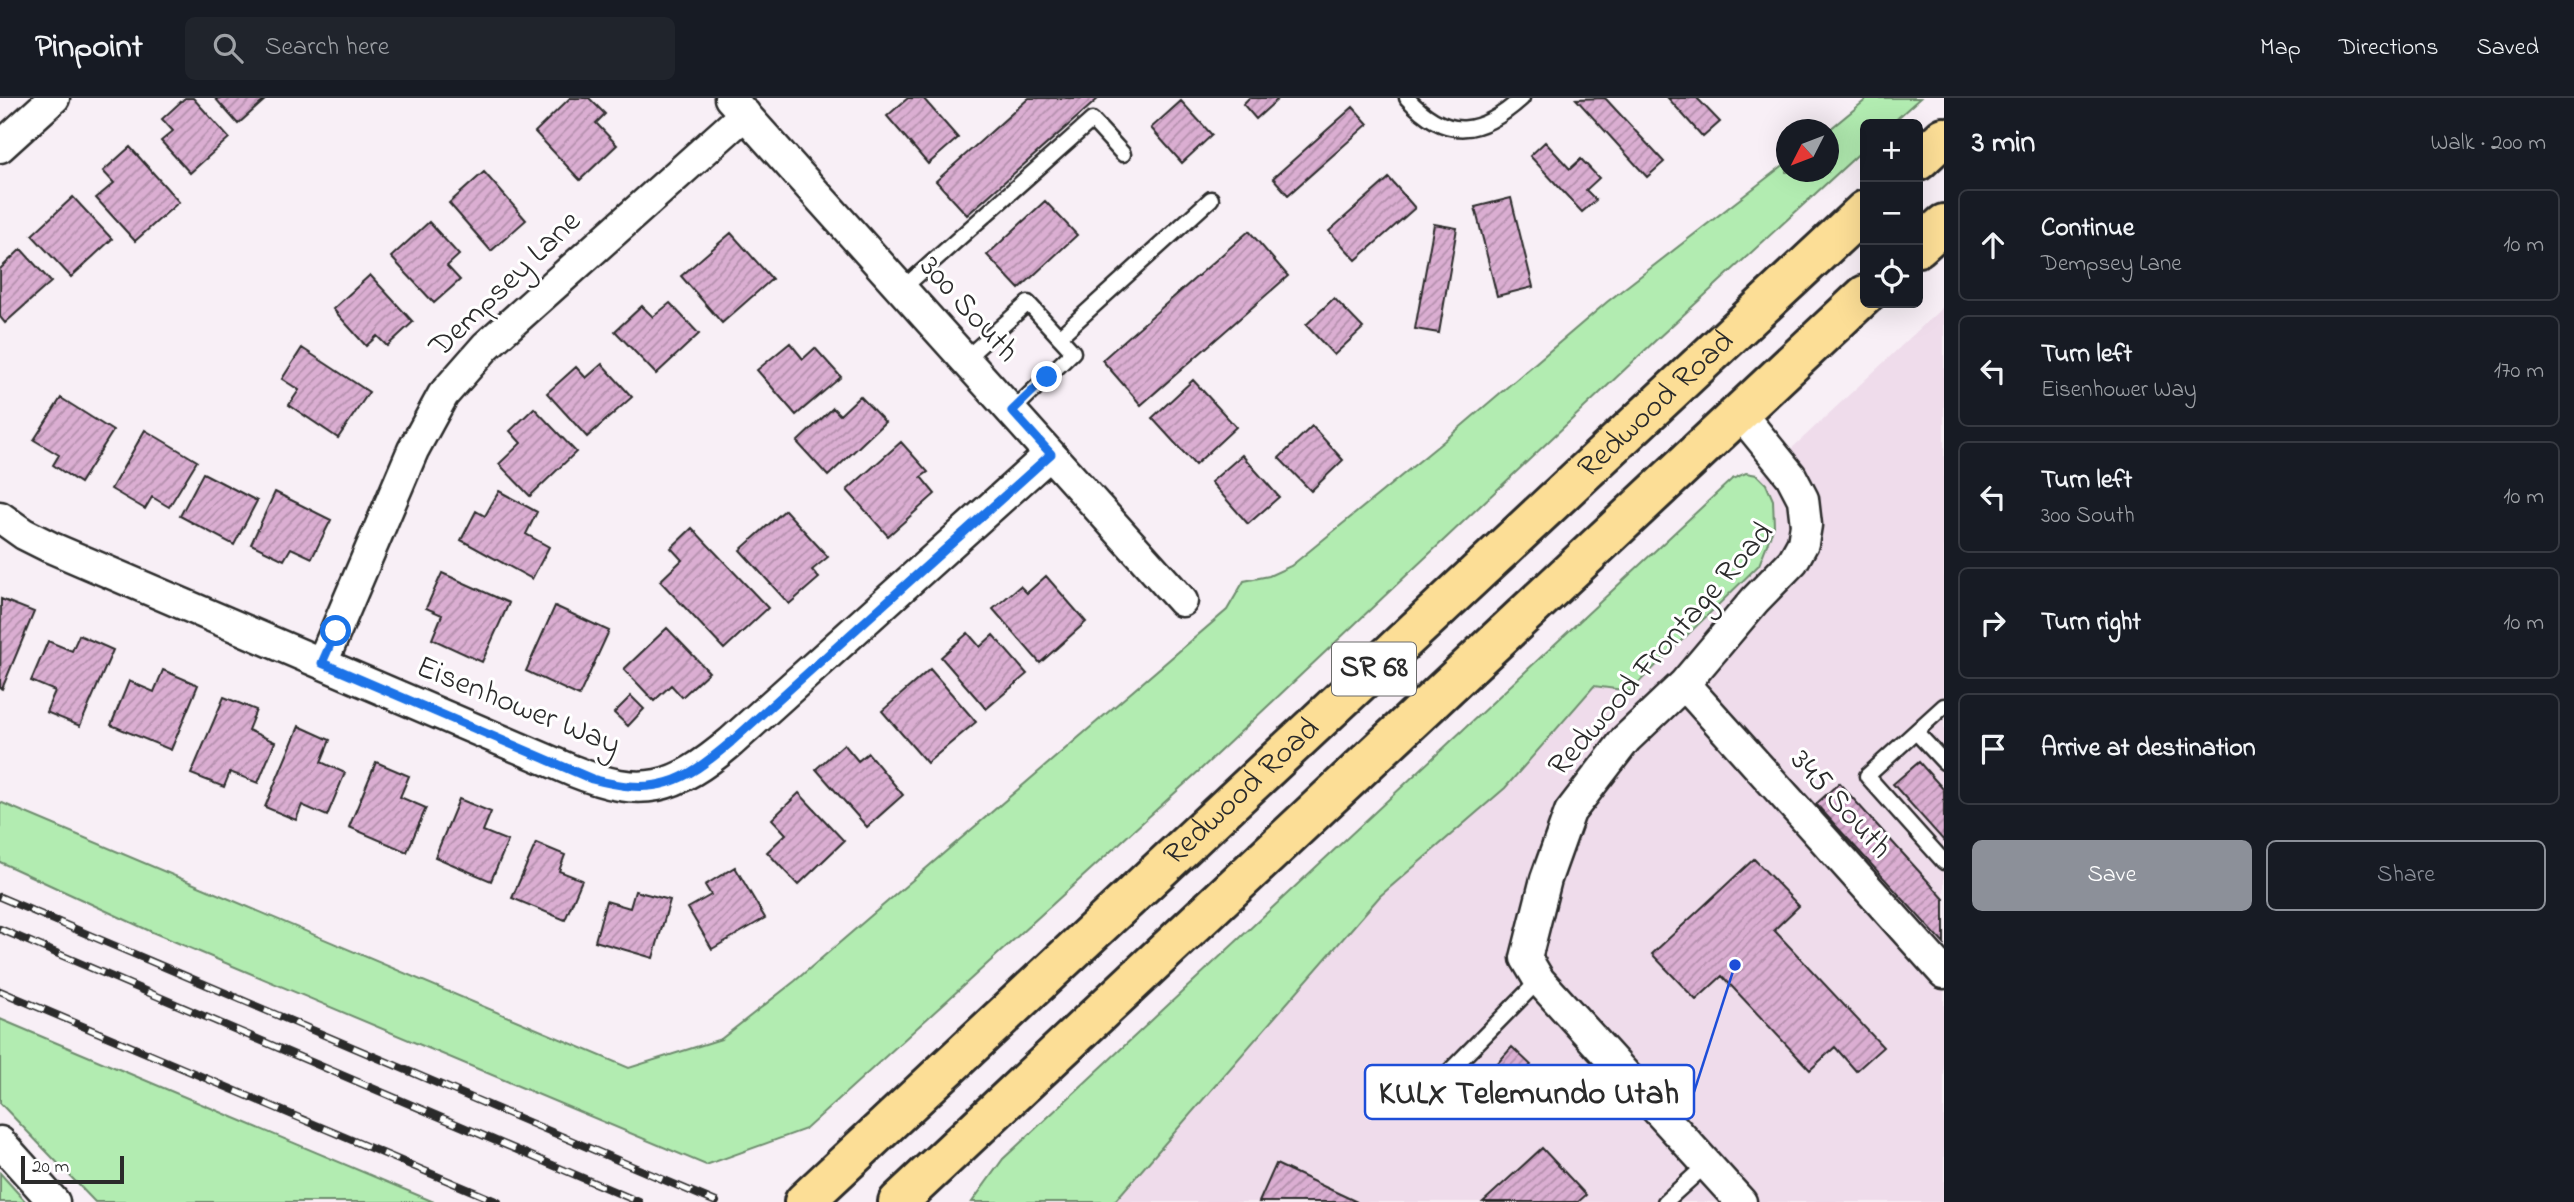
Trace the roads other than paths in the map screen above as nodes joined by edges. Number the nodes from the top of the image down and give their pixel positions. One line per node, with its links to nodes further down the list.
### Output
1 (54, 98): 6 (street)
2 (1408, 98): 3 (lane)
3 (1522, 98)
4 (737, 106): 13 (street, 300 South); 22 (street, Dempsey Lane)
5 (1944, 137): 8 (main road)
6 (0, 147)
7 (1123, 154): 13 (lane)
8 (1923, 156)
9 (1211, 199): 15 (lane)
10 (1860, 215): 34 (main road, Redwood Road / SR 68)
11 (1944, 224): 12 (main road)
12 (1920, 245)
13 (902, 289): 16 (street, 300 South)
14 (1860, 300): 18 (main road, Redwood Road / SR 68)
15 (1059, 337): 16 (lane); 17 (lane)
16 (965, 359): 17 (street, 300 South)
17 (1012, 411): 19 (street, 300 South)
18 (1740, 412): 23 (street, Redwood Frontage Road); 35 (main road, Redwood Road / SR 68)
19 (1051, 454): 21 (street, 300 South); 22 (street, Eisenhower Way)
20 (0, 517): 22 (street, Eisenhower Way)
21 (1182, 601)
22 (322, 663)
23 (1684, 684): 28 (street, 345 South); 29 (street, Redwood Frontage Road)
24 (1944, 706): 25 (lane)
25 (1916, 732): 26 (lane); 27 (lane)
26 (1944, 762)
27 (1944, 862)
28 (1944, 973)
29 (1539, 980): 30 (lane); 32 (street, Redwood Frontage Road)
30 (1439, 1082)
31 (0, 1142): 33 (street)
32 (1707, 1164): 36 (lane); 37 (street, Redwood Frontage Road)
33 (54, 1202)
34 (804, 1202)
35 (898, 1202)
36 (1665, 1202)
37 (1741, 1202)

